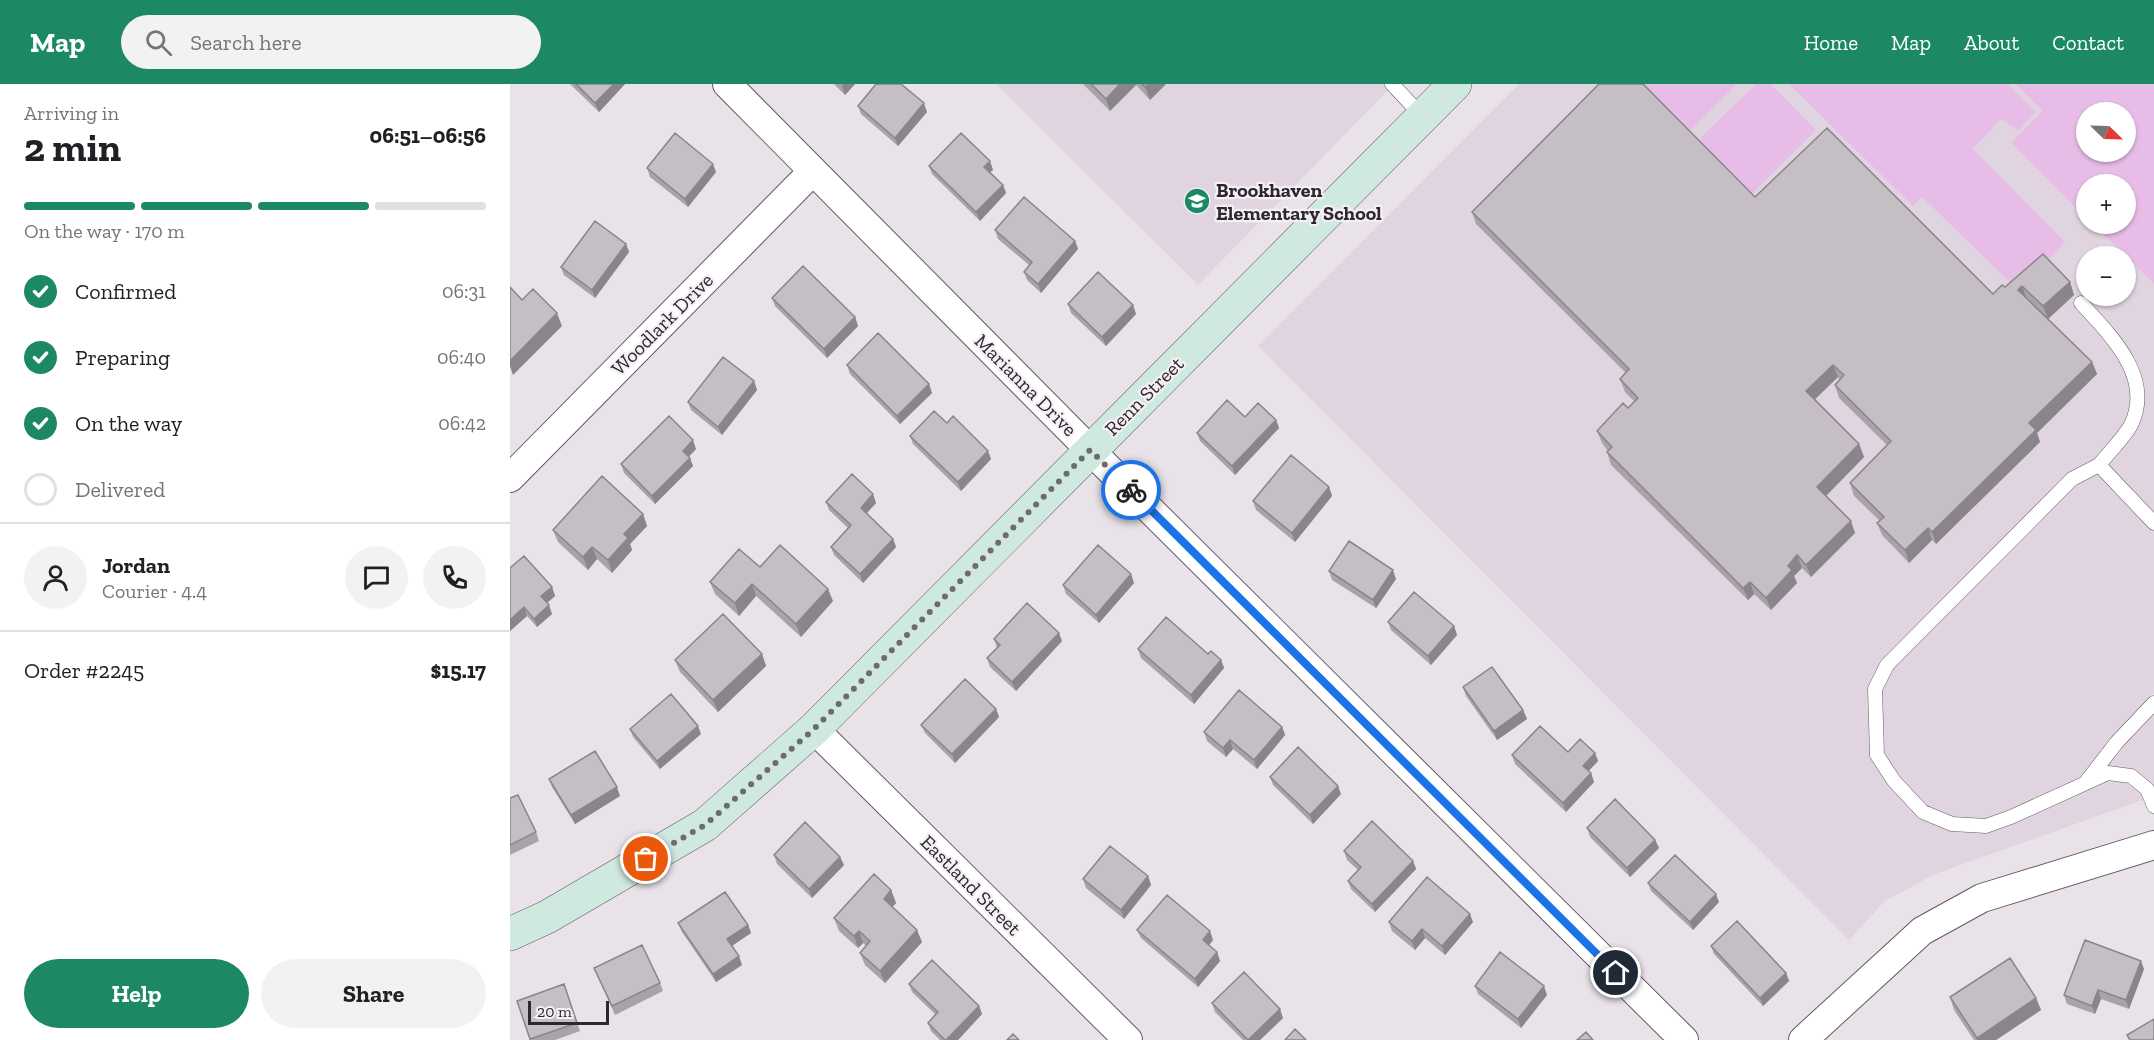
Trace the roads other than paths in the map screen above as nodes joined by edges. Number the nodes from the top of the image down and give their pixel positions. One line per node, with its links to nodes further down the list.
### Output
1 (727, 84): 5 (street, Marianna Drive)
2 (1392, 84): 4 (lane)
3 (1455, 84): 4 (street, Renn Street)
4 (1424, 117): 7 (street, Renn Street)
5 (813, 171): 7 (street, Marianna Drive); 9 (street, Woodlark Drive)
6 (2085, 306): 8 (lane)
7 (1090, 450): 12 (street, Renn Street); 18 (street, Marianna Drive)
8 (2099, 465): 10 (lane); 13 (lane)
9 (510, 478)
10 (2154, 523)
11 (2154, 703): 13 (lane)
12 (814, 729): 16 (street, Renn Street); 17 (street, Eastland Street)
13 (2084, 784): 14 (lane)
14 (2154, 806)
15 (2154, 845): 19 (street)
16 (510, 933)
17 (1128, 1040)
18 (1684, 1040)
19 (1803, 1040)

